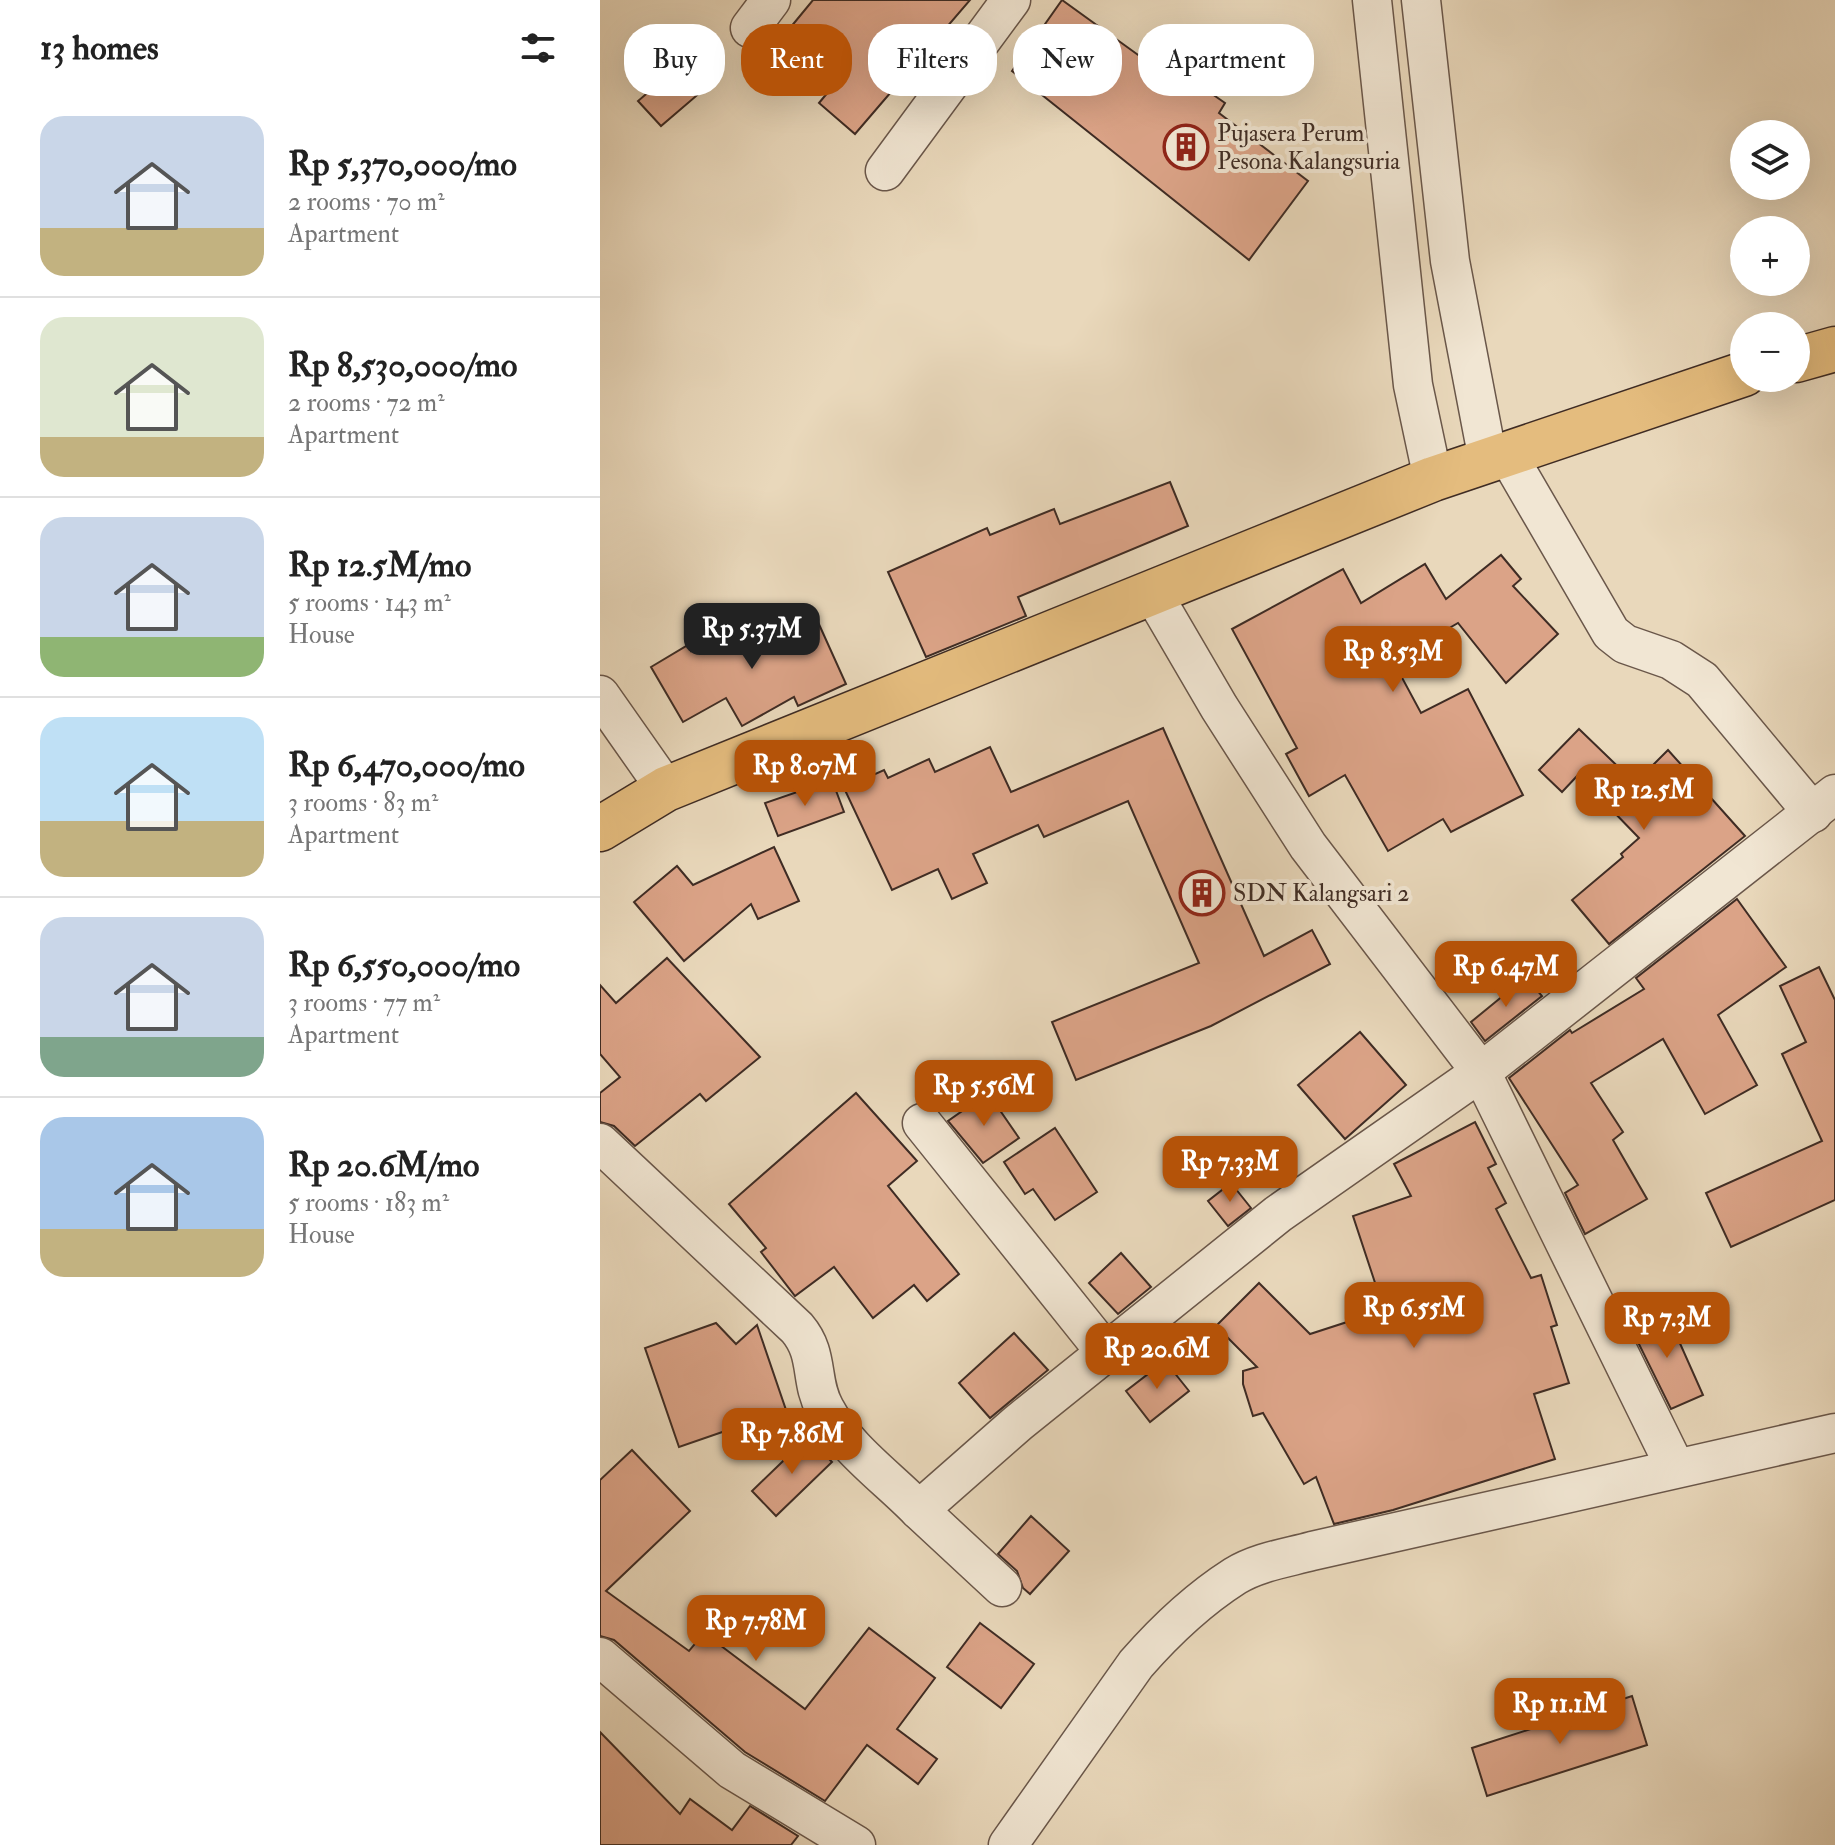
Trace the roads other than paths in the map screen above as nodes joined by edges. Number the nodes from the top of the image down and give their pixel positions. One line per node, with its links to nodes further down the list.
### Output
1 (1011, 0): 4 (street)
2 (1372, 0): 9 (street)
3 (1421, 0): 8 (street)
4 (885, 171)
5 (1835, 349): 6 (main road)
6 (1810, 356)
7 (1730, 379): 8 (main road)
8 (1498, 457): 9 (main road); 13 (street)
9 (1433, 479): 10 (main road)
10 (1153, 594): 12 (main road); 15 (street)
11 (600, 695): 12 (street)
12 (666, 789): 14 (main road)
13 (1824, 804): 15 (street)
14 (600, 829)
15 (1481, 1072): 18 (street); 20 (street)
16 (922, 1123): 18 (street)
17 (600, 1143): 21 (street)
18 (1107, 1354): 21 (street)
19 (1835, 1433): 20 (street)
20 (1675, 1467): 25 (street)
21 (919, 1510): 22 (street)
22 (1002, 1587)
23 (600, 1657): 24 (street)
24 (856, 1845)
25 (1008, 1845)

